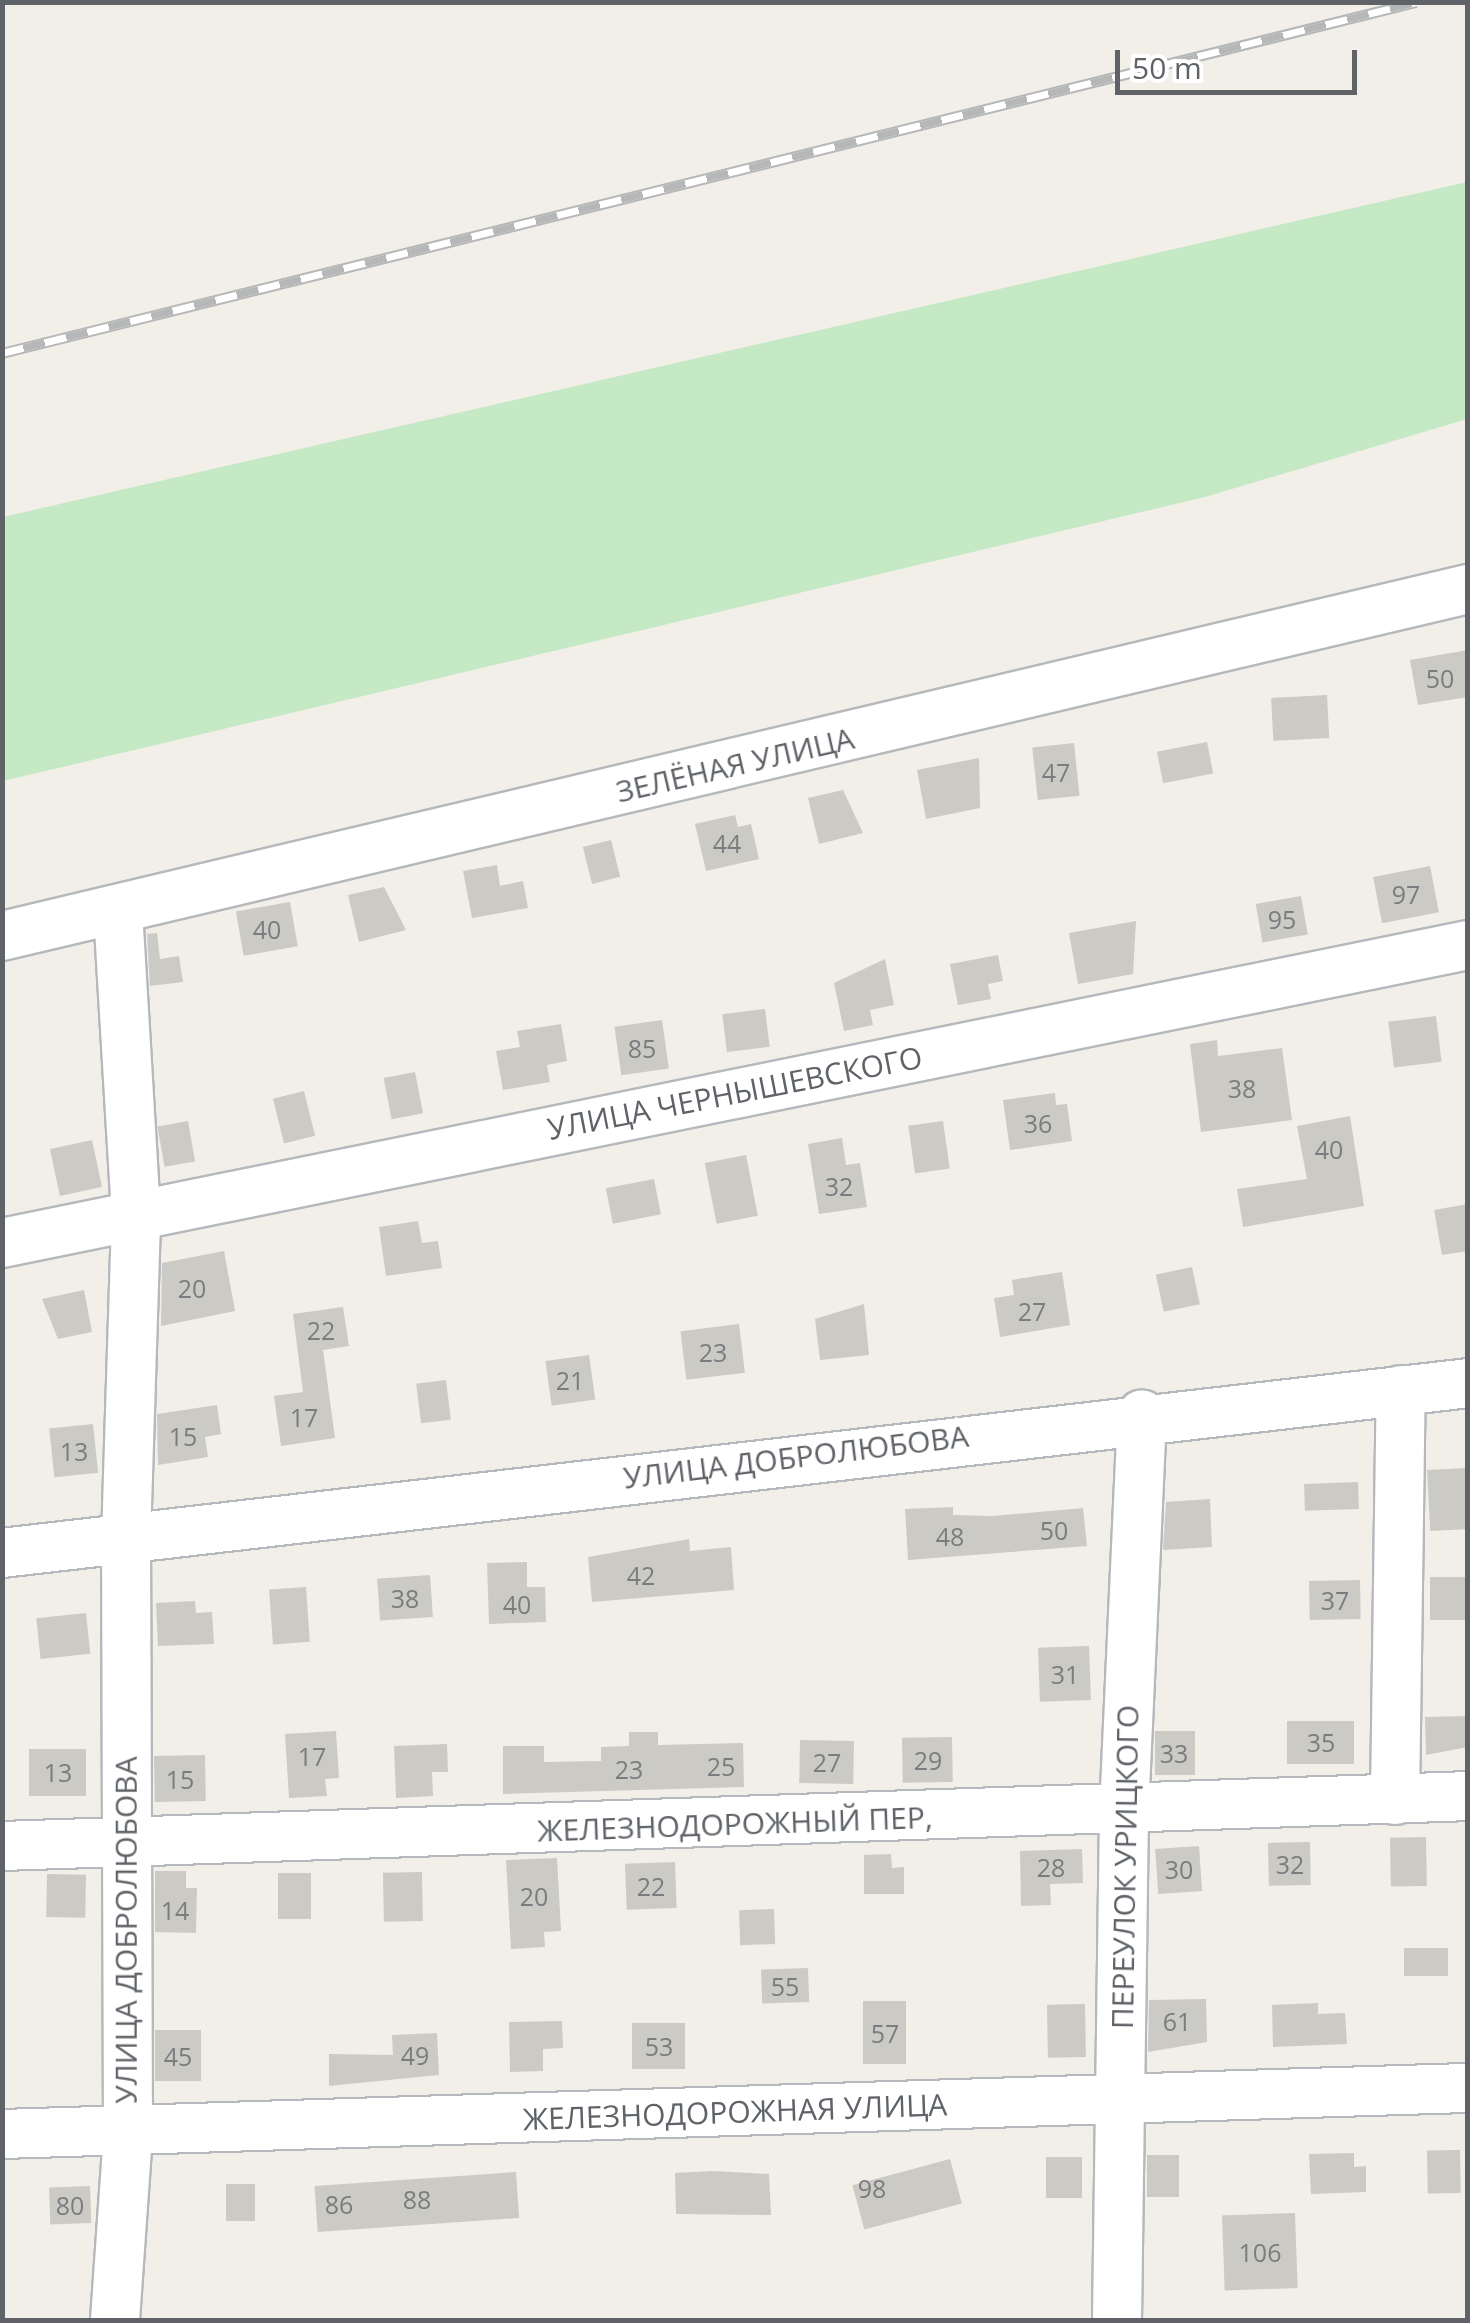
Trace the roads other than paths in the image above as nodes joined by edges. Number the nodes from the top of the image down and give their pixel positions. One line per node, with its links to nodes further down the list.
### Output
1 (1468, 589): 2 (street, ЗЕЛЁНАЯ УЛИЦА)
2 (118, 913): 3 (street, ЗЕЛЁНАЯ УЛИЦА); 5 (street, УЛИЦА ДОБРОЛЮБОВА)
3 (2, 936)
4 (1468, 945): 5 (street, УЛИЦА ЧЕРНЫШЕВСКОГО)
5 (136, 1214): 6 (street, УЛИЦА ЧЕРНЫШЕВСКОГО); 10 (street, УЛИЦА ДОБРОЛЮБОВА)
6 (2, 1243)
7 (1468, 1384): 8 (street, УЛИЦА ДОБРОЛЮБОВА)
8 (1401, 1390): 9 (street, УЛИЦА ДОБРОЛЮБОВА); 13 (street)
9 (1142, 1414): 10 (street, УЛИЦА ДОБРОЛЮБОВА); 14 (street, ПЕРЕУЛОК УРИЦКОГО)
10 (126, 1539): 11 (street, УЛИЦА ДОБРОЛЮБОВА); 15 (street, УЛИЦА ДОБРОЛЮБОВА)
11 (2, 1553)
12 (1468, 1796): 13 (street, ЖЕЛЕЗНОДОРОЖНЫЙ ПЕР,)
13 (1395, 1800): 14 (street, ЖЕЛЕЗНОДОРОЖНЫЙ ПЕР,)
14 (1124, 1812): 15 (street, ЖЕЛЕЗНОДОРОЖНЫЙ ПЕР,); 18 (street, ПЕРЕУЛОК УРИЦКОГО)
15 (124, 1842): 16 (street, ЖЕЛЕЗНОДОРОЖНЫЙ ПЕР,); 19 (street, УЛИЦА ДОБРОЛЮБОВА)
16 (2, 1846)
17 (1468, 2088): 18 (street, ЖЕЛЕЗНОДОРОЖНАЯ УЛИЦА)
18 (1120, 2100): 19 (street, ЖЕЛЕЗНОДОРОЖНАЯ УЛИЦА); 22 (street, ПЕРЕУЛОК УРИЦКОГО)
19 (128, 2132): 20 (street, ЖЕЛЕЗНОДОРОЖНАЯ УЛИЦА); 21 (street, УЛИЦА ДОБРОЛЮБОВА)
20 (2, 2134)
21 (114, 2320)
22 (1117, 2320)

